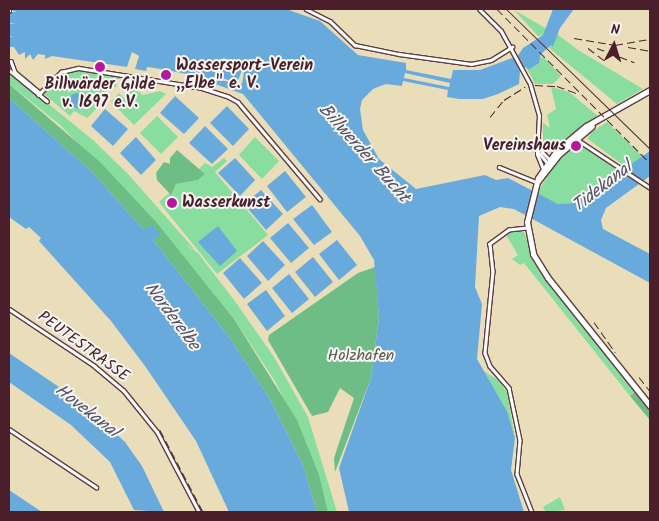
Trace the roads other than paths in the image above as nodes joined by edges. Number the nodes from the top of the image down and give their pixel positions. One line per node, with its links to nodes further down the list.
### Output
1 (306, 9): 3 (street)
2 (478, 9): 3 (street)
3 (512, 47): 10 (street)
4 (11, 61): 7 (street)
5 (9, 70): 7 (street)
6 (650, 90): 9 (main road)
7 (39, 94): 8 (street); 17 (street)
8 (47, 101)
9 (577, 136): 12 (main road); 16 (street)
10 (538, 141): 11 (street); 12 (street)
11 (537, 149): 12 (street); 14 (street)
12 (549, 162): 14 (main road); 15 (main road)
13 (499, 167): 15 (street)
14 (543, 170): 15 (main road)
15 (536, 184): 18 (main road)
16 (650, 188)
17 (320, 199)
18 (527, 225): 20 (main road); 24 (street)
19 (9, 309): 23 (street, PEUTESTRASSE)
20 (650, 406)
21 (9, 429): 22 (street)
22 (96, 486)
23 (199, 512)
24 (532, 512)

